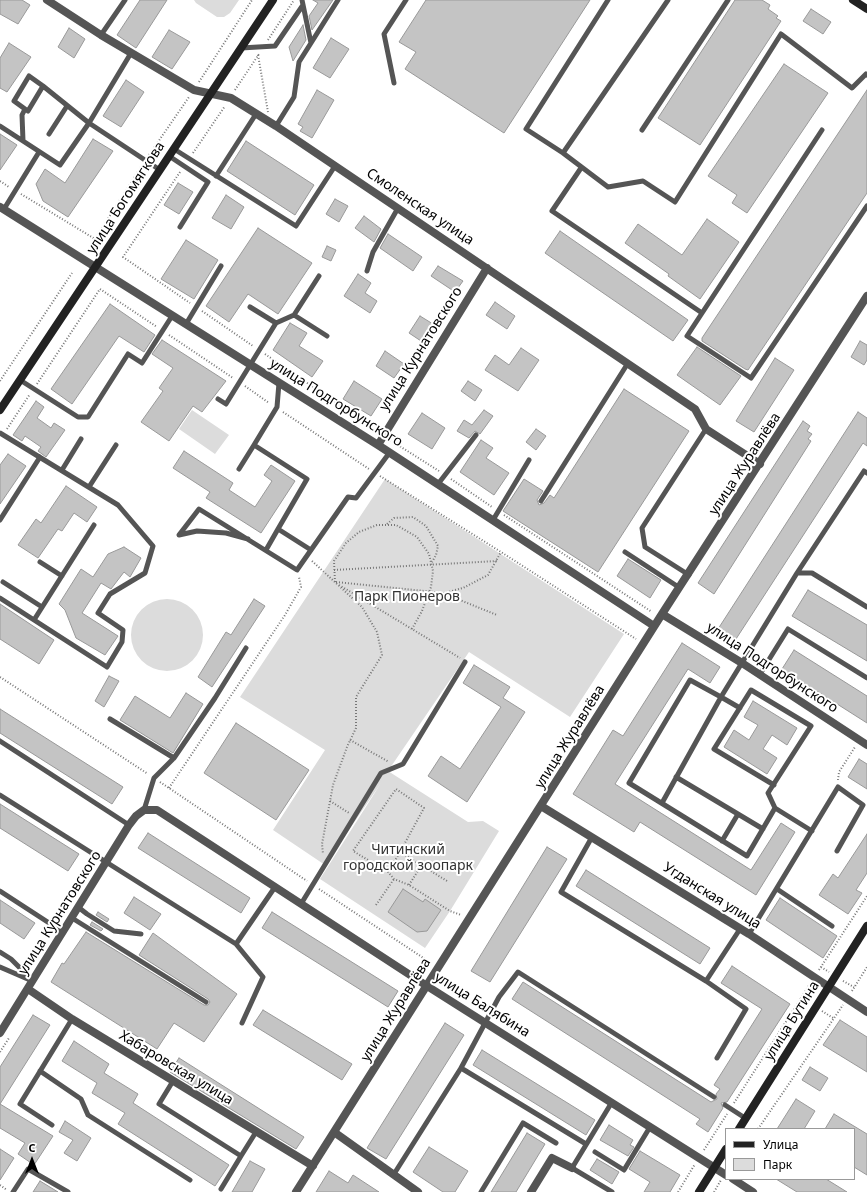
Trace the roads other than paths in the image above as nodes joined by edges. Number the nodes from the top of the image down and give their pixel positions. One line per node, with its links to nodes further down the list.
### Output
1 (47, 0): 12 (street, Смоленская улица)
2 (125, 0): 12 (lane)
3 (273, 0): 14 (main road, улица Богомягкова)
4 (338, 0): 13 (lane)
5 (406, 0): 17 (lane)
6 (608, 0): 32 (lane)
7 (668, 0): 32 (lane)
8 (728, 0): 26 (lane)
9 (853, 0): 11 (main road)
10 (303, 2): 13 (lane); 14 (lane)
11 (867, 9)
12 (101, 35): 15 (street, Смоленская улица)
13 (311, 43): 24 (lane)
14 (241, 48): 19 (main road, улица Богомягкова)
15 (131, 53): 19 (street, Смоленская улица); 23 (lane)
16 (867, 75): 35 (lane)
17 (394, 83)
18 (43, 86): 20 (lane); 21 (lane); 21 (lane)
19 (211, 94): 22 (street, Смоленская улица); 30 (main road, улица Богомягкова)
20 (66, 106): 23 (lane); 28 (lane)
21 (25, 109): 29 (lane)
22 (256, 114): 24 (street, Смоленская улица); 37 (lane)
23 (89, 123): 31 (lane); 36 (lane)
24 (273, 125): 34 (street, Смоленская улица)
25 (0, 126): 29 (lane)
26 (642, 130)
27 (822, 130): 49 (lane)
28 (49, 134)
29 (23, 141): 31 (lane)
30 (174, 149): 33 (main road, улица Богомягкова); 37 (lane)
31 (39, 152): 39 (lane)
32 (563, 153): 35 (lane)
33 (169, 156): 36 (main road, улица Богомягкова); 41 (lane)
34 (335, 166): 37 (lane); 40 (street, Смоленская улица)
35 (581, 168): 49 (lane)
36 (160, 170): 43 (main road, улица Богомягкова)
37 (216, 176)
38 (867, 206): 49 (lane)
39 (2, 208): 43 (street, улица Подгорбунского)
40 (398, 208): 44 (street, Смоленская улица); 45 (lane)
41 (180, 227)
42 (221, 266): 53 (lane)
43 (95, 268): 51 (street, улица Подгорбунского); 57 (main road, улица Богомягкова)
44 (487, 268): 55 (street, Смоленская улица); 65 (street, улица Курнатовского)
45 (367, 271)
46 (319, 276): 50 (lane)
47 (867, 296): 71 (street, улица Журавлёва)
48 (250, 307): 52 (lane)
49 (702, 313)
50 (294, 315): 52 (lane); 54 (lane)
51 (172, 316): 53 (street, улица Подгорбунского); 57 (lane)
52 (276, 323): 56 (lane)
53 (186, 324): 56 (street, улица Подгорбунского)
54 (327, 336)
55 (628, 363): 61 (street, Смоленская улица); 77 (lane)
56 (250, 364): 58 (street, улица Подгорбунского); 59 (lane)
57 (20, 380): 60 (main road, улица Богомягкова)
58 (279, 382): 65 (street, улица Подгорбунского); 67 (lane)
59 (218, 398)
60 (0, 410)
61 (706, 429): 71 (street, Смоленская улица); 88 (lane)
62 (2, 434): 69 (lane)
63 (476, 435): 75 (lane)
64 (81, 439): 73 (lane)
65 (378, 444): 68 (street, улица Подгорбунского)
66 (116, 445): 76 (lane)
67 (254, 445): 72 (lane); 81 (lane)
68 (390, 452): 75 (street, улица Подгорбунского); 84 (lane)
69 (40, 457): 73 (lane); 78 (lane)
70 (529, 460): 79 (lane)
71 (760, 464): 88 (street, улица Журавлёва)
72 (239, 469)
73 (62, 470): 76 (lane)
74 (867, 473): 87 (lane)
75 (438, 484): 79 (street, улица Подгорбунского)
76 (89, 488): 96 (lane)
77 (542, 501)
78 (0, 520)
79 (493, 520): 97 (street, улица Подгорбунского)
80 (94, 524): 89 (lane)
81 (278, 529): 83 (lane); 84 (lane)
82 (248, 539): 82 (lane); 83 (lane)
83 (266, 550): 84 (lane)
84 (311, 550)
85 (624, 552): 91 (lane)
86 (40, 562): 89 (lane)
87 (797, 573): 94 (lane); 100 (lane)
88 (689, 574): 91 (street, улица Журавлёва)
89 (62, 576): 93 (lane)
90 (3, 582): 93 (lane)
91 (680, 588): 95 (street, улица Журавлёва)
92 (0, 598): 96 (lane)
93 (42, 607): 96 (lane)
94 (867, 608)
95 (662, 614): 97 (street, улица Журавлёва); 100 (street, улица Подгорбунского)
96 (34, 620)
97 (654, 626): 113 (street, улица Журавлёва)
98 (246, 648): 108 (lane)
99 (465, 662): 127 (lane)
100 (742, 663): 101 (street, улица Подгорбунского); 103 (lane)
101 (760, 674): 102 (lane); 107 (street, улица Подгорбунского)
102 (867, 678)
103 (721, 698): 104 (lane); 109 (lane); 112 (lane)
104 (740, 708): 110 (lane); 110 (lane)
105 (110, 719): 108 (lane)
106 (0, 741): 117 (lane)
107 (867, 745)
108 (174, 758): 115 (lane)
109 (676, 778): 112 (lane); 116 (lane)
110 (774, 785): 114 (lane)
111 (0, 795): 123 (lane)
112 (662, 803): 121 (lane)
113 (542, 806): 120 (street, Угданская улица); 141 (street, улица Журавлёва)
114 (775, 808): 118 (lane); 119 (lane)
115 (144, 810): 117 (street, улица Курнатовского); 124 (street, улица Балябина)
116 (738, 814): 118 (lane); 121 (lane)
117 (129, 825): 123 (street, улица Курнатовского)
118 (763, 828): 121 (lane)
119 (812, 831): 122 (lane); 125 (lane)
120 (592, 837): 132 (street, Угданская улица); 140 (lane)
121 (722, 841)
122 (837, 851)
123 (106, 862): 128 (street, улица Курнатовского); 136 (lane)
124 (275, 887): 127 (street, улица Балябина); 136 (lane)
125 (777, 889): 130 (lane); 135 (lane)
126 (0, 891): 133 (lane)
127 (301, 904): 141 (street, улица Балябина)
128 (78, 907): 129 (street, улица Курнатовского); 134 (lane)
129 (72, 918): 133 (street, улица Курнатовского); 144 (lane)
130 (832, 926)
131 (867, 926): 142 (main road, улица Бутина)
132 (740, 929): 135 (street, Угданская улица); 140 (lane)
133 (63, 932): 139 (street, улица Курнатовского)
134 (141, 934)
135 (749, 934): 142 (street, Угданская улица)
136 (236, 944): 147 (lane)
137 (0, 952): 139 (lane)
138 (0, 967): 139 (lane)
139 (33, 981): 143 (street, улица Курнатовского)
140 (706, 981): 150 (lane)
141 (427, 986): 148 (street, улица Балябина); 162 (street, улица Журавлёва)
142 (829, 987): 145 (street, Угданская улица); 157 (main road, улица Бутина)
143 (28, 989): 146 (street, Хабаровская улица); 149 (street, улица Курнатовского)
144 (206, 1002)
145 (867, 1012)
146 (72, 1019): 152 (lane); 153 (street, Хабаровская улица)
147 (242, 1023)
148 (487, 1023): 151 (lane); 154 (lane); 155 (street, улица Балябина)
149 (0, 1033)
150 (717, 1058)
151 (461, 1068): 164 (lane); 171 (lane)
152 (40, 1071): 158 (lane); 173 (lane)
153 (173, 1081): 161 (street, Хабаровская улица); 167 (lane)
154 (714, 1097)
155 (612, 1102): 159 (street, улица Балябина); 164 (lane)
156 (725, 1105): 157 (lane)
157 (745, 1118): 160 (main road, улица Бутина)
158 (52, 1125)
159 (650, 1127): 166 (lane); 170 (street, улица Балябина)
160 (740, 1128)
161 (256, 1132): 167 (lane); 168 (street, Хабаровская улица)
162 (334, 1132): 168 (street, улица Журавлёва); 171 (street)
163 (556, 1143): 180 (lane)
164 (586, 1144): 169 (lane)
165 (725, 1151): 170 (main road)
166 (595, 1152)
167 (241, 1156): 175 (lane)
168 (313, 1166): 178 (street, улица Журавлёва)
169 (572, 1168): 181 (street); 182 (lane)
170 (714, 1168): 172 (street, улица Балябина); 183 (main road)
171 (394, 1174): 179 (street)
172 (725, 1174)
173 (190, 1180)
174 (735, 1180): 184 (street)
175 (221, 1189)
176 (13, 1192): 177 (lane)
177 (68, 1192)
178 (296, 1192)
179 (418, 1192)
180 (481, 1192)
181 (531, 1192)
182 (612, 1192)
183 (699, 1192)
184 (753, 1192)

